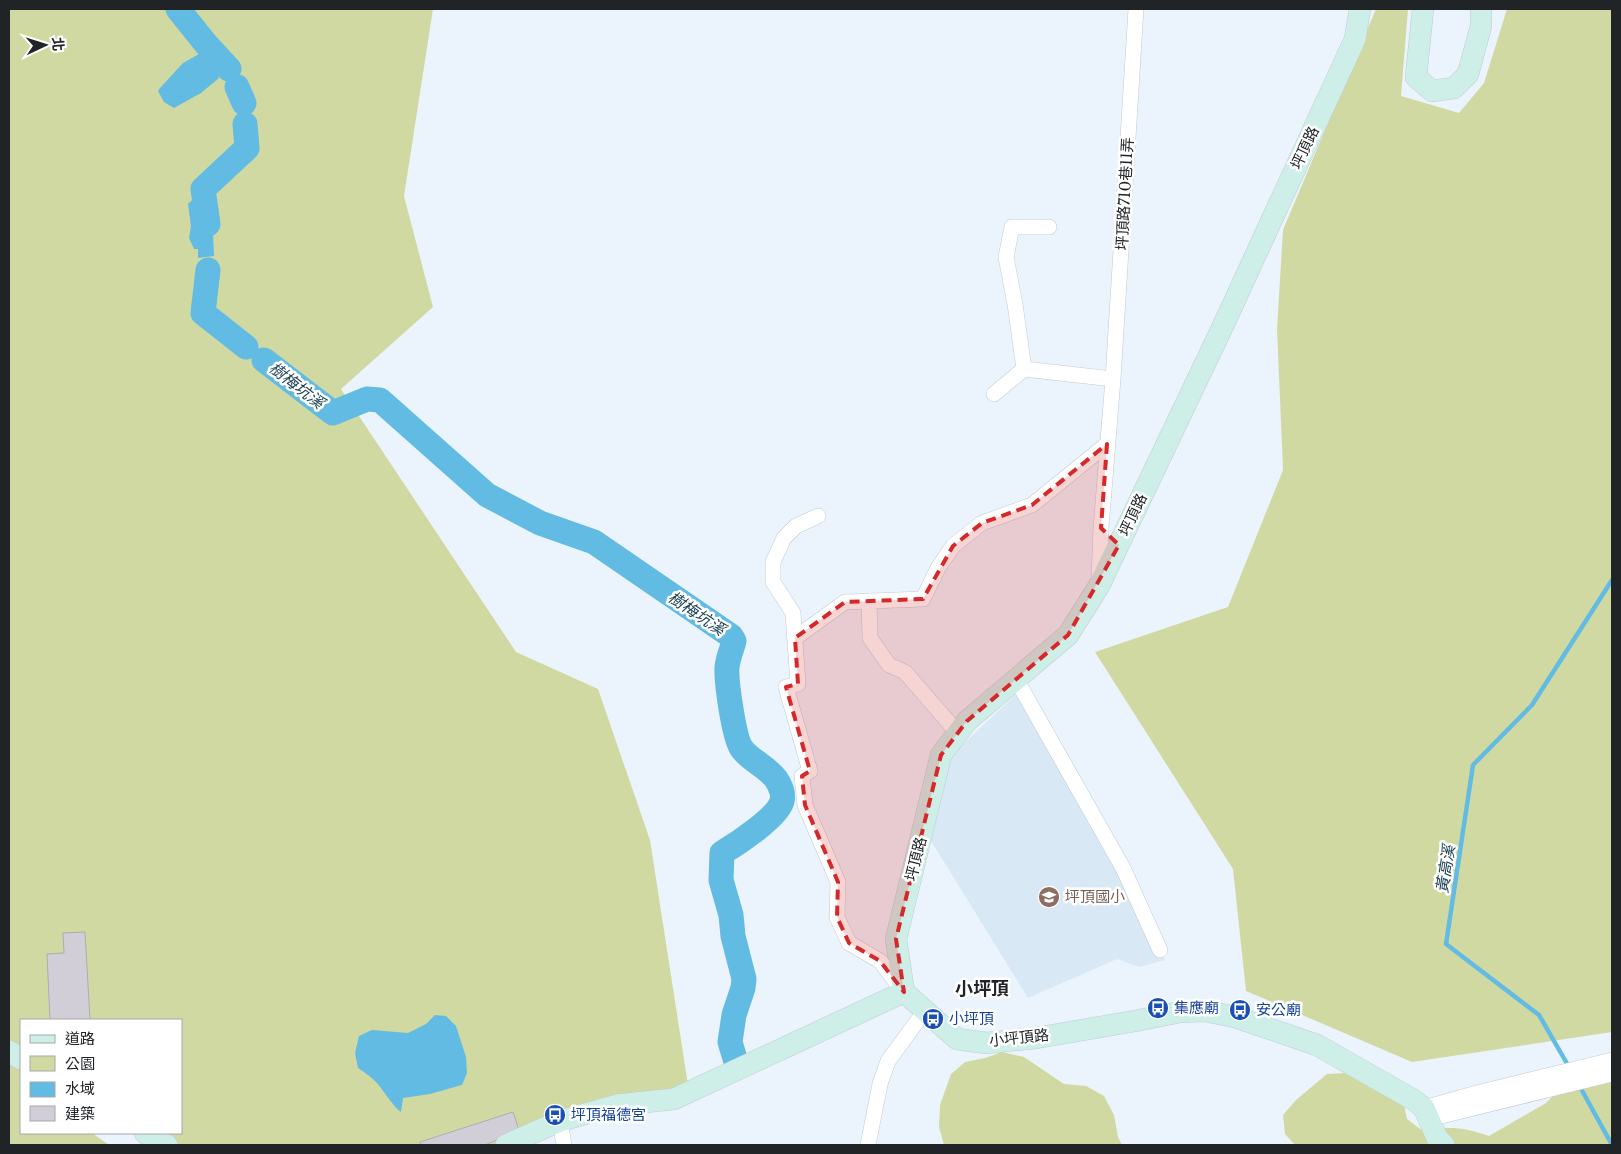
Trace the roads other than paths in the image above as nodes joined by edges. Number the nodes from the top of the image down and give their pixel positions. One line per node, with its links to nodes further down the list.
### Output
1 (1136, 9): 7 (street, 坪頂路710巷11弄)
2 (1360, 9): 12 (street, 坪頂路)
3 (1423, 9): 4 (street)
4 (1481, 9)
5 (1049, 227): 6 (street)
6 (1024, 369): 7 (street); 8 (street)
7 (1113, 379): 9 (street, 坪頂路710巷11弄)
8 (994, 394)
9 (1107, 444): 11 (street, 坪頂路710巷11弄); 14 (street)
10 (818, 516): 15 (street)
11 (1100, 528): 12 (street); 13 (street, 坪頂路710巷11弄)
12 (1119, 545): 13 (street, 坪頂路)
13 (1099, 586): 16 (street, 坪頂路)
14 (869, 601): 15 (street); 17 (street)
15 (795, 638): 19 (street)
16 (1016, 679): 17 (street, 坪頂路); 18 (street)
17 (957, 732): 19 (street, 坪頂路)
18 (1160, 950)
19 (904, 992): 20 (street, 小坪頂路); 26 (street)
20 (924, 1012): 25 (street, 小坪頂路); 31 (street)
21 (9, 1051): 22 (street)
22 (20, 1058)
23 (1612, 1060): 25 (street)
24 (1612, 1074): 25 (street)
25 (1427, 1113): 32 (street, 小坪頂路)
26 (560, 1121): 29 (street); 30 (street)
27 (147, 1134): 28 (street)
28 (167, 1145)
29 (506, 1145)
30 (564, 1145)
31 (868, 1145)
32 (1444, 1145)

